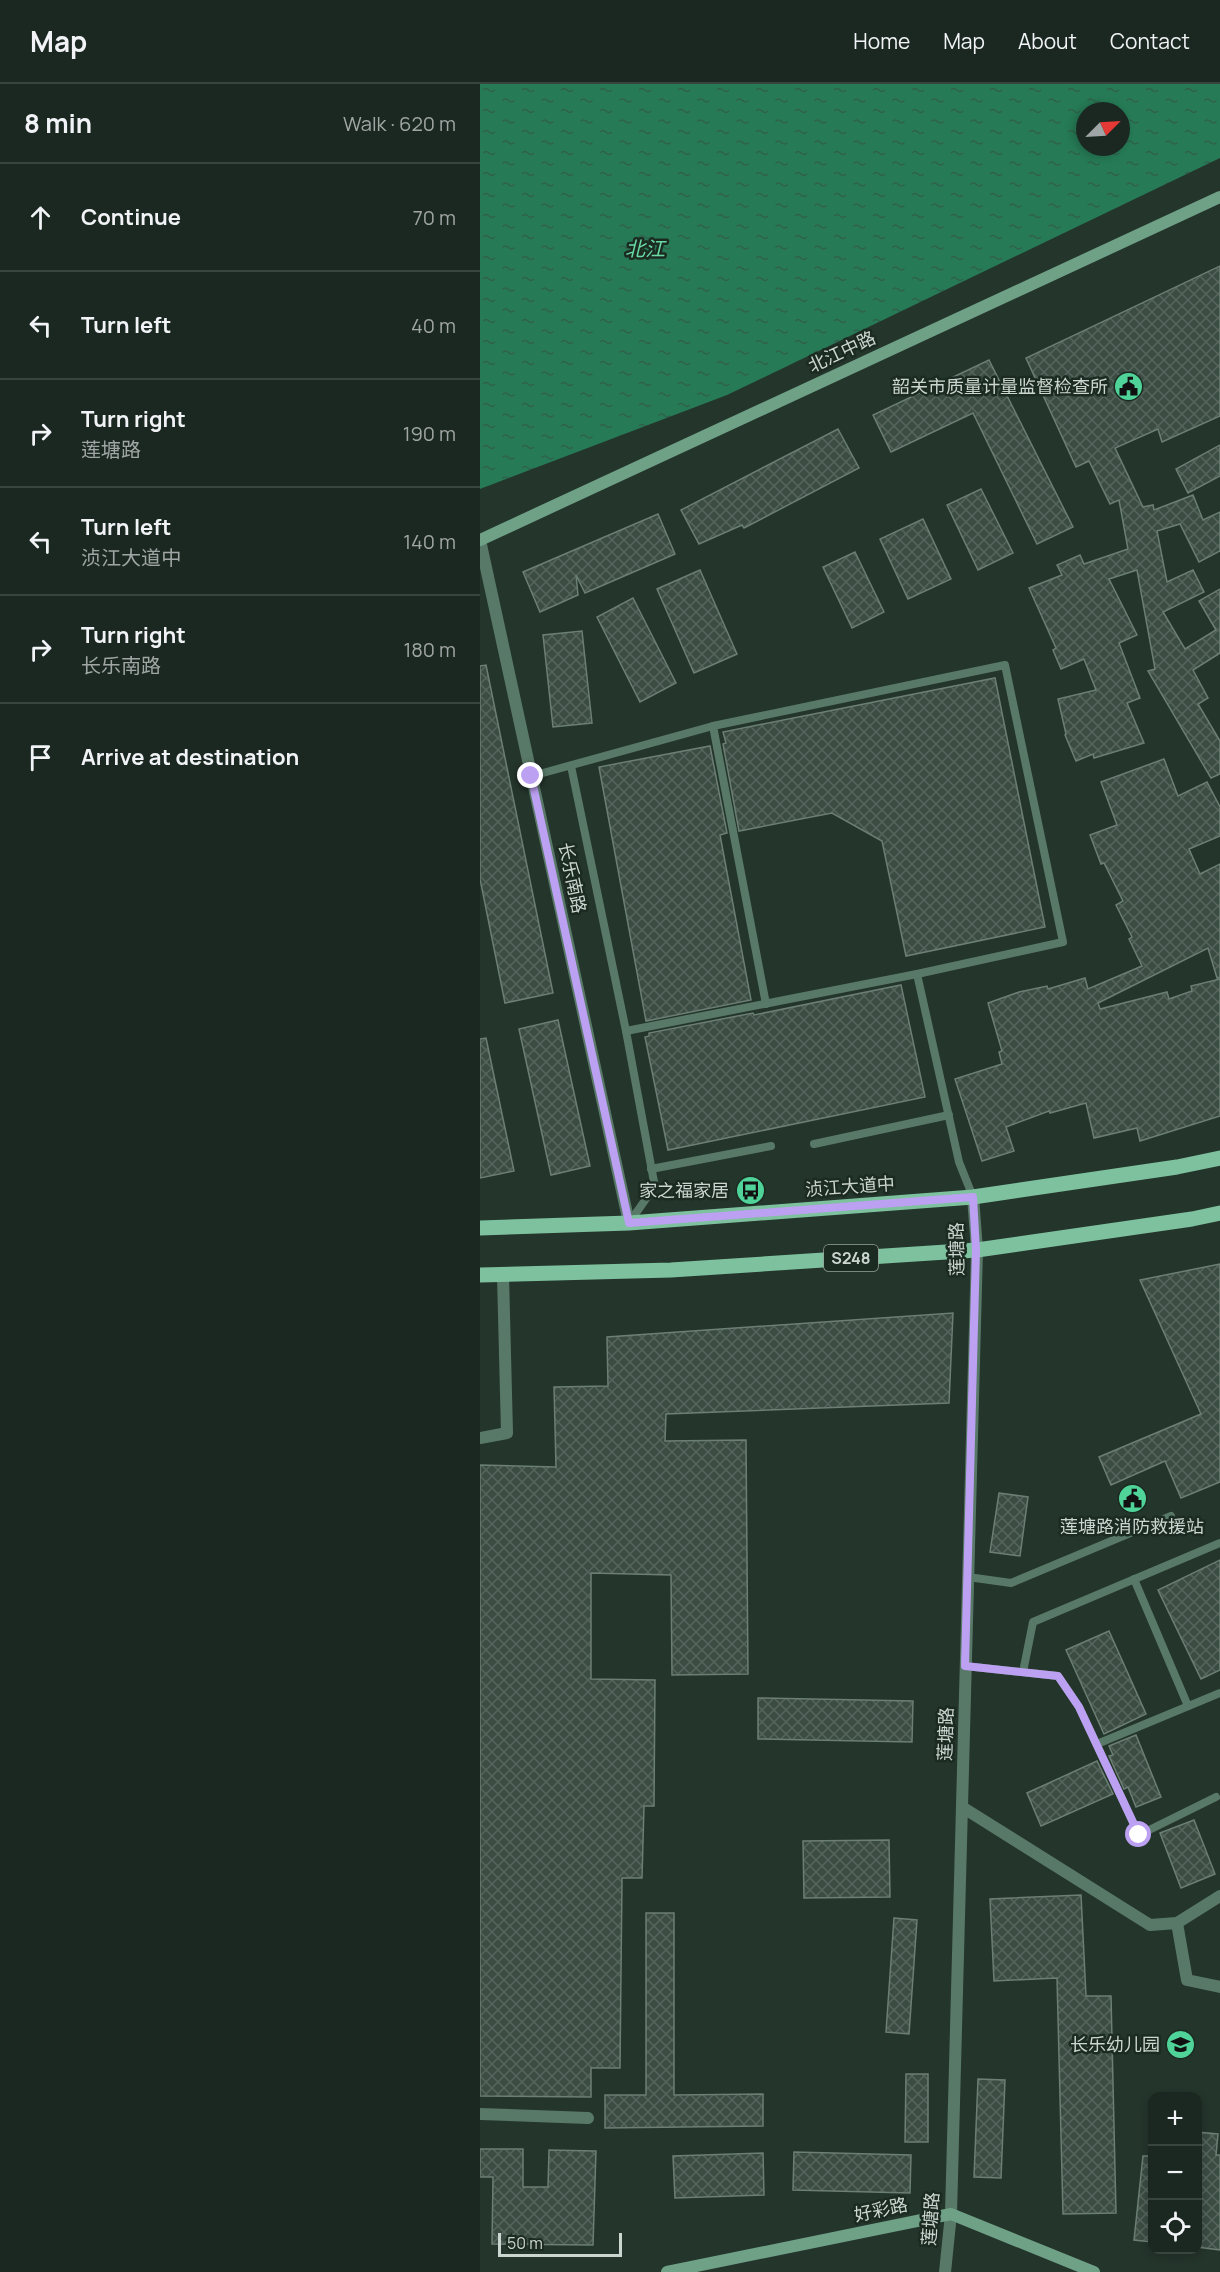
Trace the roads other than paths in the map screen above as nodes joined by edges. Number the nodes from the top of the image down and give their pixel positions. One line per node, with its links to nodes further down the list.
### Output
1 (1220, 197): 2 (street, 北江中路)
2 (480, 540): 5 (street, 长乐南路)
3 (713, 726): 4 (lane); 6 (lane); 7 (lane)
4 (571, 766): 5 (lane); 8 (lane)
5 (531, 776): 16 (street, 长乐南路)
6 (918, 974): 7 (lane); 9 (lane)
7 (766, 1004): 8 (lane)
8 (626, 1031): 13 (lane)
9 (949, 1115): 10 (lane); 14 (lane)
10 (814, 1144)
11 (771, 1146): 13 (lane)
12 (1220, 1158): 14 (main road, 浈江大道中)
13 (651, 1169): 16 (lane)
14 (973, 1197): 16 (main road, 浈江大道中); 18 (street, 莲塘路)
15 (1220, 1213): 18 (main road, S248)
16 (629, 1223): 17 (main road, 浈江大道中)
17 (480, 1228)
18 (976, 1250): 20 (main road, S248); 24 (street, 莲塘路)
19 (480, 1275): 20 (main road, S248)
20 (503, 1275): 21 (street)
21 (480, 1438)
22 (1171, 1516): 24 (lane)
23 (1220, 1543): 25 (lane)
24 (968, 1577): 26 (street, 莲塘路)
25 (1134, 1579): 27 (lane); 29 (lane)
26 (965, 1666): 27 (lane); 32 (street, 莲塘路)
27 (1023, 1672): 30 (lane)
28 (1220, 1693): 29 (lane)
29 (1188, 1706): 30 (lane)
30 (1097, 1744): 31 (lane)
31 (1216, 1797)
32 (962, 1807): 34 (street); 38 (street, 莲塘路)
33 (1220, 1896): 34 (street)
34 (1177, 1923): 35 (street)
35 (1220, 1988)
36 (480, 2114): 37 (street)
37 (588, 2118)
38 (951, 2214): 39 (street, 好彩路); 40 (street, 莲塘路); 41 (street)
39 (667, 2272)
40 (945, 2272)
41 (1094, 2272)

